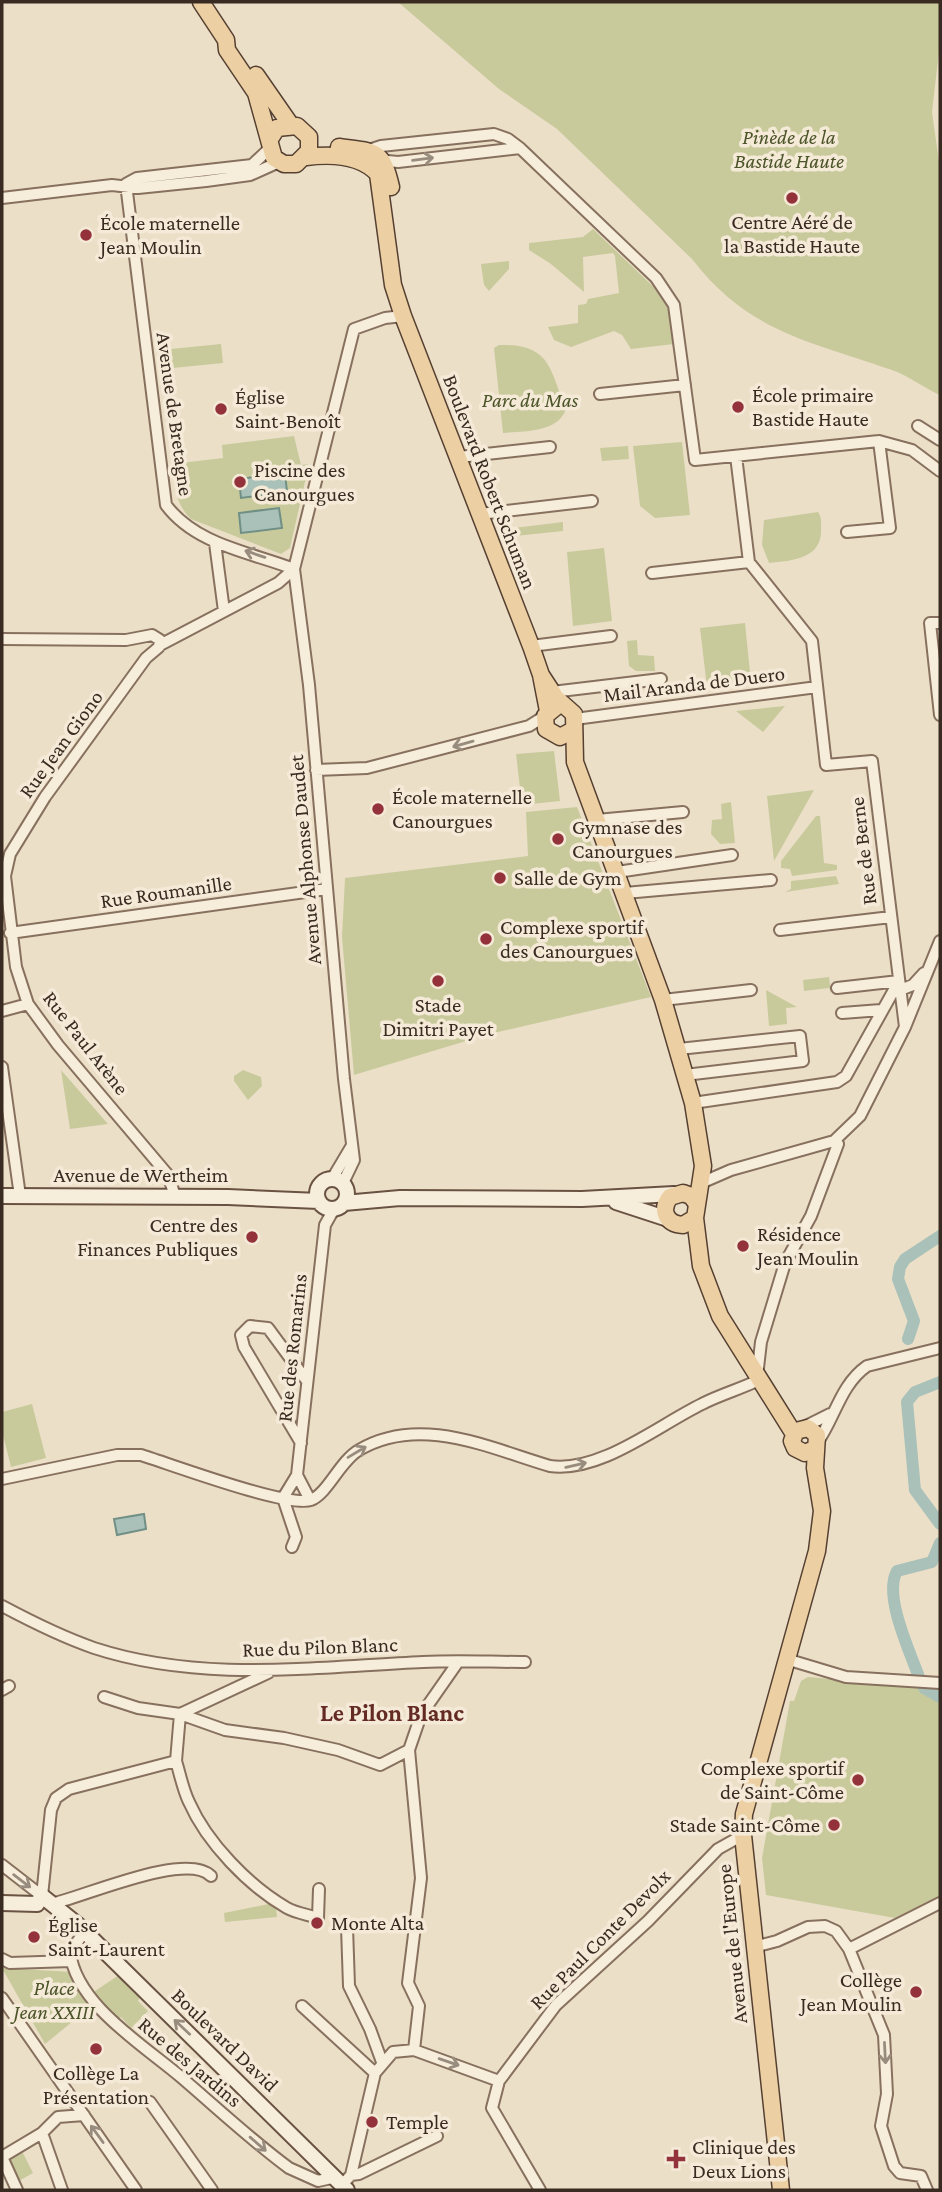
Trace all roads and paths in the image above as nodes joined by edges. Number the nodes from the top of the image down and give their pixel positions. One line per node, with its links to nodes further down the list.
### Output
1 (201, 2): 2 (main road)
2 (253, 79): 3 (main road); 6 (main road)
3 (290, 124): 4 (main road); 6 (main road)
4 (309, 138): 7 (main road); 8 (main road)
5 (520, 149): 7 (street); 9 (street, one-way to 5); 13 (street)
6 (272, 150): 8 (main road); 10 (street)
7 (362, 155): 8 (main road); 9 (main road); 12 (main road, Boulevard Robert Schuman)
8 (306, 157)
9 (385, 161): 12 (main road, Boulevard Robert Schuman)
10 (126, 184): 11 (street); 25 (street, Avenue de Bretagne)
11 (2, 198)
12 (402, 310): 20 (main road, Boulevard Robert Schuman); 27 (street)
13 (685, 385): 14 (street); 19 (street)
14 (600, 394)
15 (918, 426): 16 (street)
16 (940, 440)
17 (879, 441): 19 (street); 21 (street); 24 (street)
18 (550, 447): 20 (street)
19 (736, 456): 26 (street)
20 (459, 457): 23 (main road, Boulevard Robert Schuman)
21 (940, 471)
22 (592, 501): 23 (street)
23 (480, 514): 34 (main road, Boulevard Robert Schuman)
24 (847, 532)
25 (215, 543): 27 (street, Avenue de Bretagne, one-way to 25); 29 (street)
26 (749, 562): 28 (street); 37 (street)
27 (294, 569): 29 (street); 41 (street, Avenue Alphonse Daudet)
28 (652, 573)
29 (224, 611): 33 (street)
30 (935, 625): 39 (street)
31 (611, 636): 34 (street)
32 (2, 639): 33 (street)
33 (151, 646): 44 (street, Rue Jean Giono)
34 (531, 646): 35 (main road, Boulevard Robert Schuman)
35 (541, 675): 38 (main road, Boulevard Robert Schuman); 40 (main road, Boulevard Robert Schuman)
36 (662, 679): 38 (street)
37 (817, 687): 40 (street, Mail Aranda de Duero); 51 (street, Rue de Berne)
38 (552, 692): 40 (main road, Boulevard Robert Schuman)
39 (940, 715)
40 (559, 721): 41 (street, one-way to 41); 43 (main road, Boulevard Robert Schuman)
41 (316, 770): 49 (street, Avenue Alphonse Daudet)
42 (683, 812): 43 (street)
43 (597, 820): 46 (main road, Boulevard Robert Schuman)
44 (6, 852): 47 (street, Rue Paul Arène)
45 (732, 855): 46 (street)
46 (617, 872): 50 (main road, Boulevard Robert Schuman)
47 (4, 877): 53 (street, Rue Paul Arène)
48 (771, 880): 50 (street)
49 (327, 889): 53 (street, Rue Roumanille); 74 (street, Avenue Alphonse Daudet)
50 (625, 893): 59 (main road, Boulevard Robert Schuman)
51 (891, 917): 52 (street); 56 (street, Rue de Berne)
52 (780, 930)
53 (10, 933): 60 (street, Rue Paul Arène)
54 (940, 941): 55 (street)
55 (928, 968): 56 (street); 64 (street)
56 (899, 986): 57 (street); 61 (street); 64 (street, Rue de Berne)
57 (837, 988)
58 (751, 990): 59 (street)
59 (663, 1000): 65 (main road, Boulevard Robert Schuman)
60 (28, 1004): 62 (street); 77 (street, Rue Paul Arène)
61 (881, 1010): 63 (street); 68 (street)
62 (2, 1011)
63 (842, 1013)
64 (905, 1027): 71 (street)
65 (679, 1049): 67 (main road, Boulevard Robert Schuman); 67 (street)
66 (2, 1068): 76 (street)
67 (685, 1075): 68 (main road, Boulevard Robert Schuman)
68 (693, 1103): 70 (main road, Boulevard Robert Schuman)
69 (838, 1144): 83 (street)
70 (701, 1162): 71 (street); 72 (main road, Boulevard Robert Schuman); 73 (main road)
71 (731, 1170): 72 (street)
72 (701, 1183): 79 (main road, Boulevard Robert Schuman)
73 (676, 1193): 78 (street, Avenue de Wertheim); 79 (main road); 80 (main road)
74 (332, 1195): 77 (street, Avenue de Wertheim); 78 (street, Avenue de Wertheim); 84 (street, Rue des Romarins)
75 (2, 1196): 76 (street, Avenue de Wertheim)
76 (20, 1196): 77 (street, Avenue de Wertheim)
77 (175, 1196)
78 (598, 1198): 80 (street, Avenue de Wertheim)
79 (696, 1211): 80 (main road); 81 (main road)
80 (671, 1221): 81 (main road)
81 (701, 1266): 83 (main road)
82 (940, 1348): 85 (street)
83 (755, 1368): 86 (main road); 92 (street, one-way to 83)
84 (307, 1381): 87 (street, Rue des Romarins); 87 (street)
85 (830, 1414): 86 (street); 88 (street)
86 (800, 1430): 88 (main road); 88 (main road, Avenue de l'Europe)
87 (300, 1443): 89 (street, Rue des Romarins)
88 (811, 1448): 95 (main road, Avenue de l'Europe)
89 (297, 1475): 91 (street); 92 (street)
90 (2, 1479): 91 (street)
91 (283, 1498): 92 (street); 93 (street)
92 (310, 1500)
93 (292, 1547)
94 (2, 1606): 98 (street, Rue du Pilon Blanc)
95 (786, 1659): 99 (street); 104 (main road, Avenue de l'Europe)
96 (458, 1662): 97 (street, Rue du Pilon Blanc); 98 (street, Rue du Pilon Blanc); 102 (street)
97 (525, 1662)
98 (270, 1672): 101 (street)
99 (940, 1683)
100 (104, 1697): 101 (street)
101 (180, 1714): 102 (street); 103 (street)
102 (409, 1749): 119 (street)
103 (176, 1761): 107 (street); 108 (street)
104 (743, 1835): 113 (main road, Avenue de l'Europe); 122 (street, Rue Paul Conte Devolx)
105 (2, 1865): 108 (street, one-way to 108)
106 (211, 1876): 108 (street)
107 (319, 1889)
108 (47, 1900): 109 (street); 112 (street, Boulevard David)
109 (2, 1903)
110 (940, 1903): 114 (street)
111 (347, 1927): 120 (street)
112 (85, 1931): 116 (street); 128 (street, Boulevard David, one-way to 112)
113 (754, 1947): 114 (street); 134 (main road, Avenue de l'Europe)
114 (849, 1949): 135 (street, one-way to 135)
115 (2, 1959): 116 (street)
116 (71, 1961): 128 (street, Rue des Jardins, one-way to 128)
117 (2, 1998): 124 (street)
118 (302, 2006): 121 (street)
119 (414, 2050): 120 (street); 122 (street, one-way to 122)
120 (382, 2062): 121 (street)
121 (375, 2073): 128 (street)
122 (499, 2081): 133 (street)
123 (150, 2102): 132 (street)
124 (83, 2115): 125 (street); 131 (street, one-way to 124)
125 (42, 2133): 127 (street); 130 (street)
126 (437, 2136): 128 (street)
127 (2, 2157): 129 (street)
128 (344, 2182)
129 (17, 2190)
130 (62, 2190)
131 (136, 2190)
132 (212, 2190)
133 (540, 2190)
134 (781, 2190)
135 (928, 2190)

